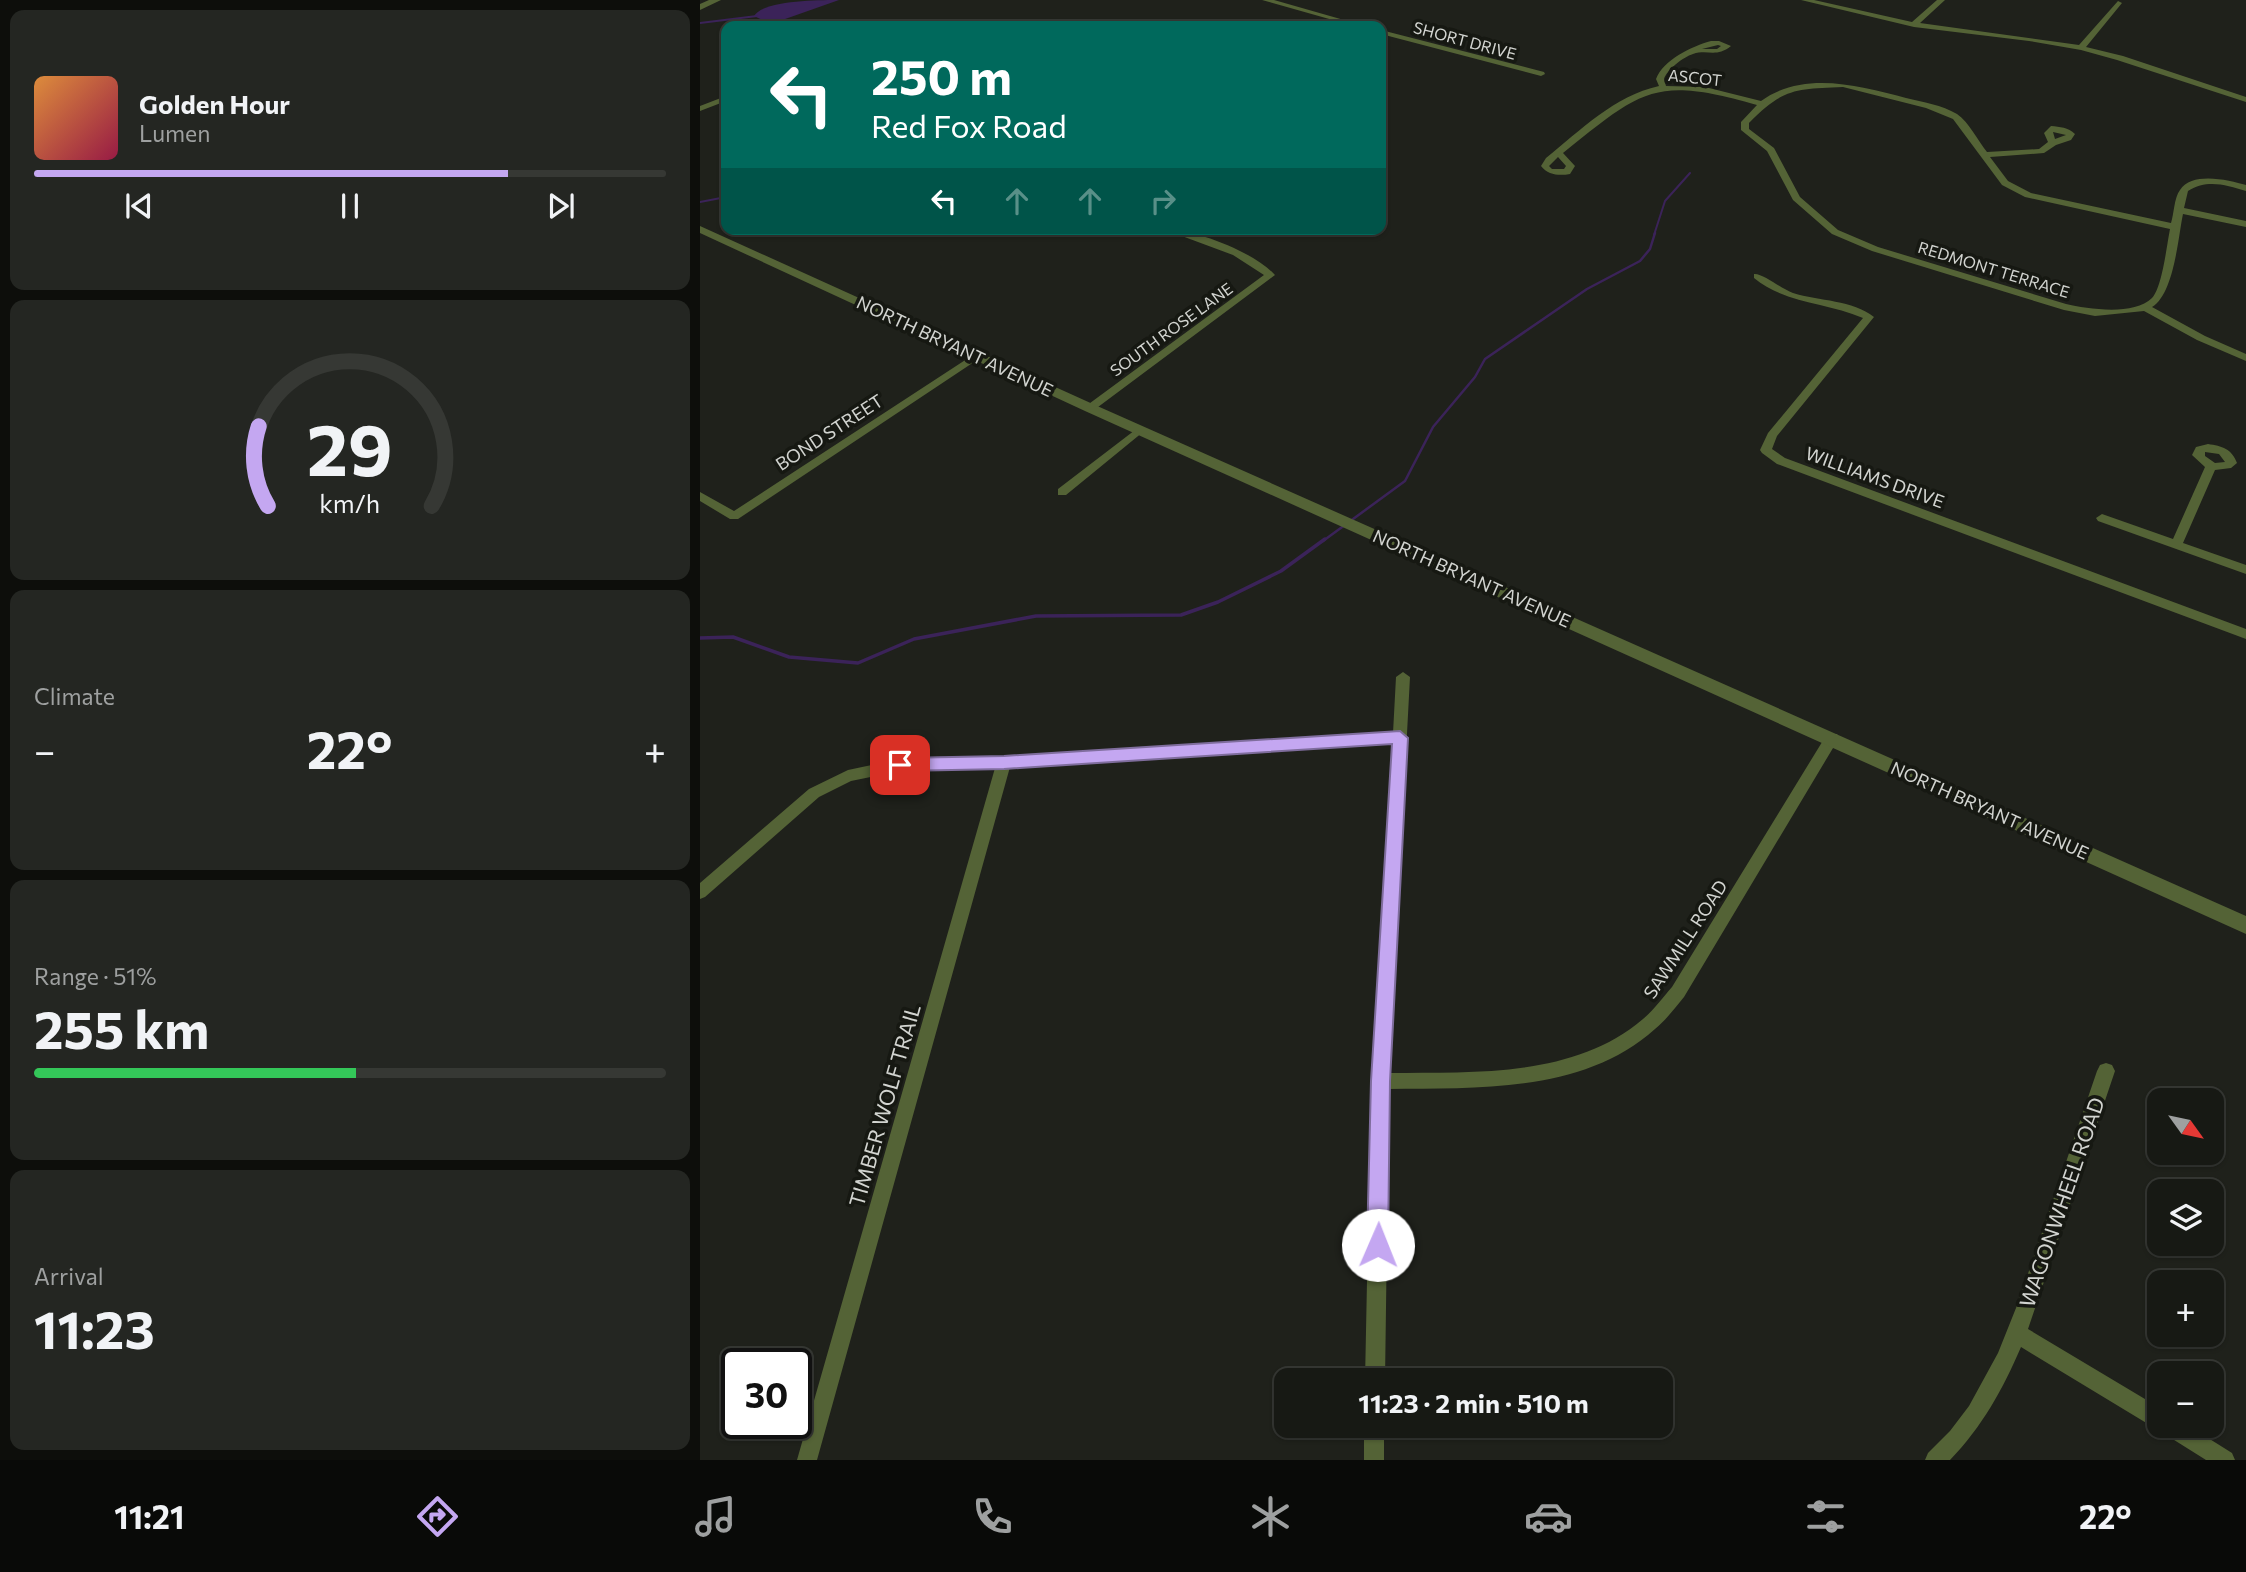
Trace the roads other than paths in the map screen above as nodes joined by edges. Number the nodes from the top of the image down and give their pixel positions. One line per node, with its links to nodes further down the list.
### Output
1 (1266, 0): 5 (street)
2 (1805, 0): 6 (street)
3 (1941, 0): 6 (street)
4 (2119, 3): 8 (street)
5 (1344, 21)
6 (1914, 24): 8 (street)
7 (1386, 33): 10 (street, SHORT DRIVE)
8 (2081, 48): 13 (street)
9 (1695, 51): 11 (street)
10 (1541, 74)
11 (1663, 87): 14 (street, ASCOT); 17 (street, ASCOT)
12 (721, 100): 15 (street)
13 (2246, 100)
14 (1763, 104): 18 (street); 26 (street, REDMONT TERRACE)
15 (700, 109)
16 (2053, 143): 18 (street)
17 (1559, 153)
18 (1984, 155): 22 (street)
19 (2246, 188): 20 (street)
20 (2179, 210): 21 (street); 22 (street)
21 (2246, 224)
22 (2175, 227): 26 (street)
23 (700, 229): 27 (street, NORTH BRYANT AVENUE)
24 (1184, 235): 29 (street, SOUTH ROSE LANE)
25 (1757, 276): 37 (street, WILLIAMS DRIVE)
26 (2145, 307): 28 (street)
27 (976, 356): 29 (street, NORTH BRYANT AVENUE); 33 (street, BOND STREET)
28 (2246, 358)
29 (1090, 408): 30 (street, NORTH BRYANT AVENUE)
30 (1139, 430): 32 (street); 40 (street, NORTH BRYANT AVENUE)
31 (2211, 466): 35 (street)
32 (1062, 492)
33 (700, 496)
34 (2102, 518): 35 (street)
35 (2176, 545): 36 (street)
36 (2246, 570)
37 (2246, 634)
38 (1403, 677): 39 (street)
39 (1400, 738): 41 (street); 45 (street)
40 (1832, 738): 43 (street, NORTH BRYANT AVENUE); 45 (street, SAWMILL ROAD)
41 (1004, 762): 42 (street); 51 (street, TIMBER WOLF TRAIL)
42 (700, 892)
43 (2246, 925)
44 (2106, 1071): 46 (street, WAGONWHEEL ROAD)
45 (1380, 1081): 47 (street)
46 (2017, 1333): 48 (street); 53 (street, WAGONWHEEL ROAD)
47 (1375, 1368)
48 (2147, 1412)
49 (1374, 1438): 52 (street)
50 (2189, 1438): 54 (street)
51 (807, 1460)
52 (1374, 1460)
53 (1935, 1460)
54 (2225, 1460)

